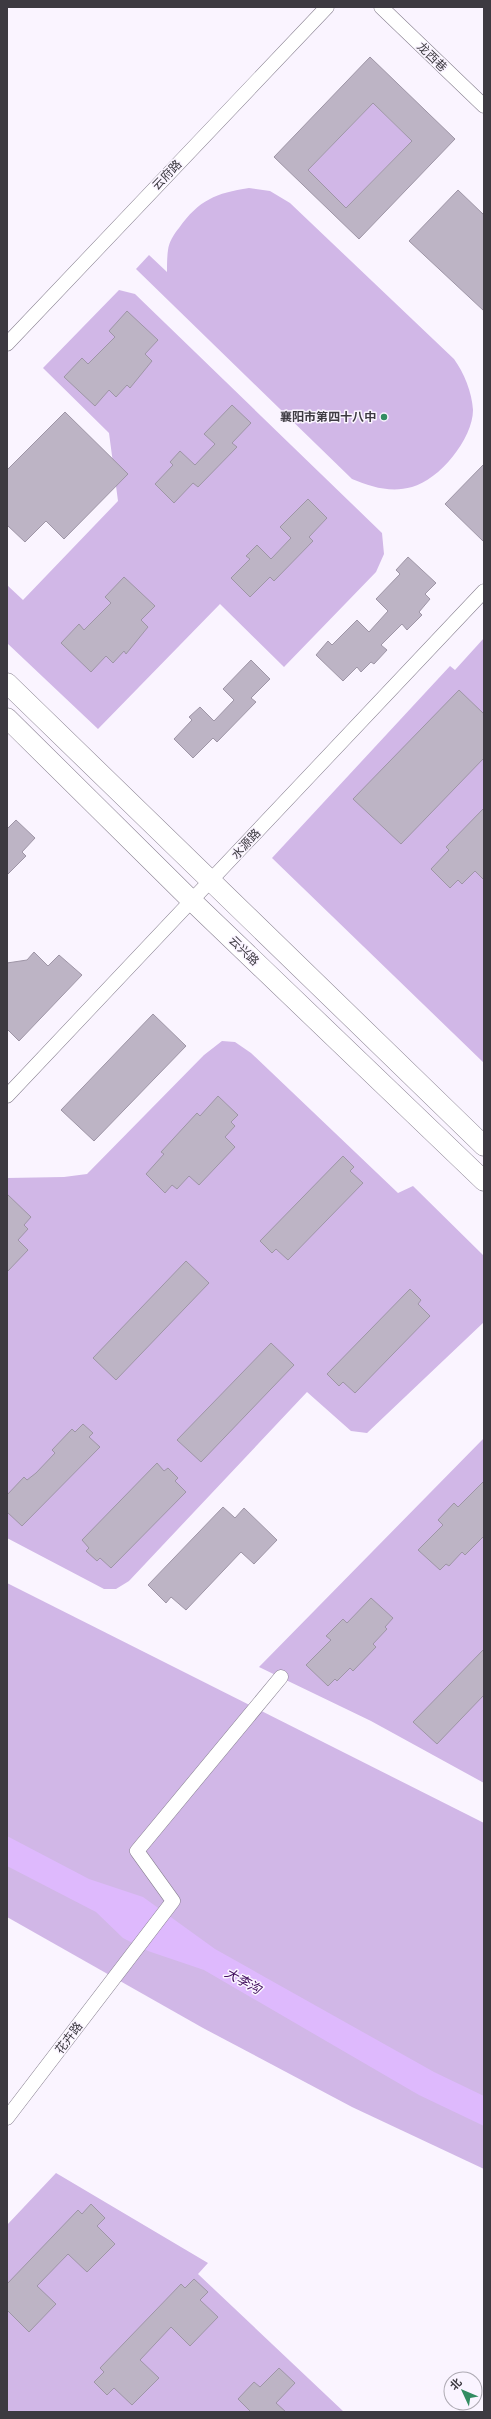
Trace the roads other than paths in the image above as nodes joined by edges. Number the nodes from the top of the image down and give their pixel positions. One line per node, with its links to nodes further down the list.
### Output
1 (327, 7): 4 (street, 云府路)
2 (381, 7): 3 (street, 龙西巷)
3 (484, 106)
4 (7, 344)
5 (484, 591): 8 (street, 水源路)
6 (7, 683): 8 (street)
7 (7, 718): 9 (street, 云兴路)
8 (210, 881): 9 (street, 水源路); 11 (street)
9 (192, 900): 10 (street, 水源路); 12 (street, 云兴路)
10 (7, 1096)
11 (484, 1146)
12 (484, 1181)
13 (281, 1677): 14 (street, 花卉路)
14 (7, 2118)

